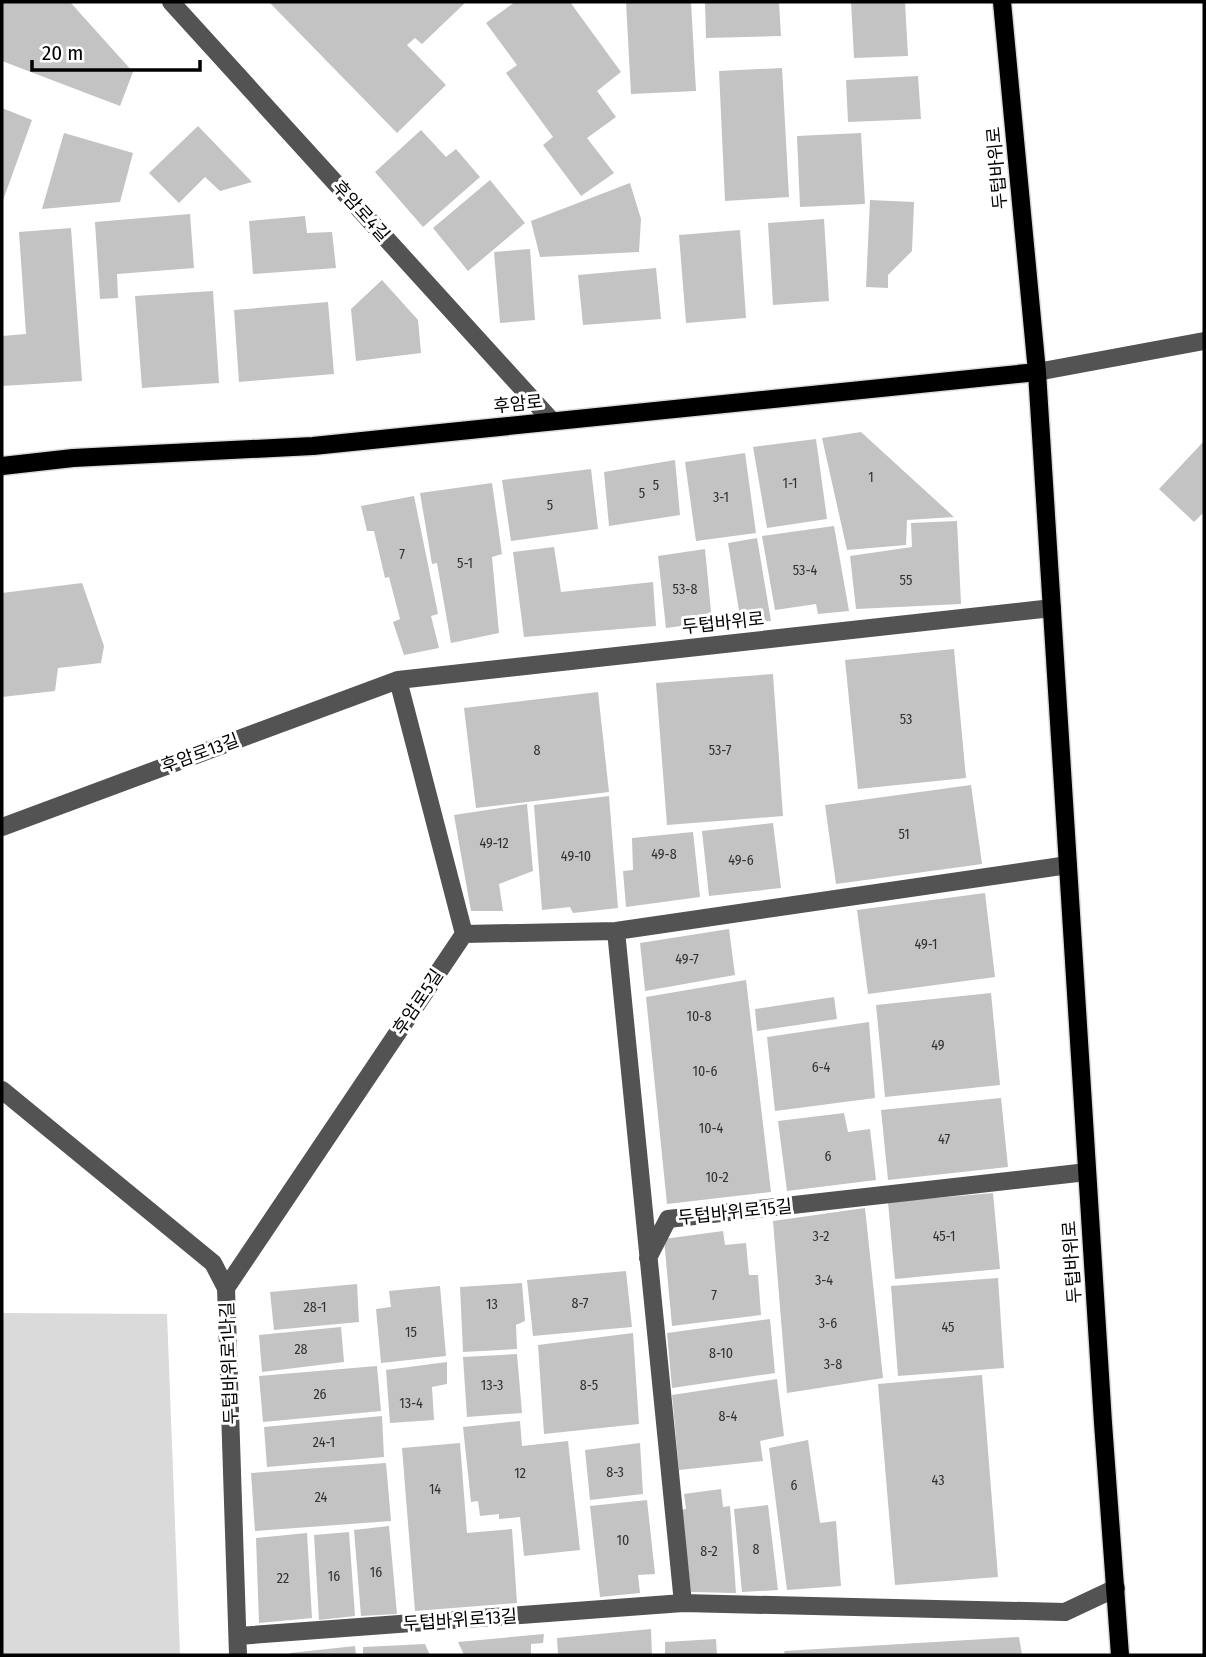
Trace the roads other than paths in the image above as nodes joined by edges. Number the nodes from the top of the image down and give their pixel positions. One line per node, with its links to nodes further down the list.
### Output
1 (171, 2): 5 (street, 후암로4길)
2 (1002, 2): 4 (main road, 두텁바위로)
3 (1204, 341): 4 (street)
4 (1037, 372): 5 (main road, 후암로); 7 (main road, 두텁바위로)
5 (552, 421): 6 (main road, 후암로)
6 (2, 466)
7 (1052, 608): 8 (street, 두텁바위로); 10 (main road, 두텁바위로)
8 (398, 680): 9 (street, 후암로13길); 12 (street)
9 (2, 827)
10 (1068, 866): 11 (street); 14 (main road, 두텁바위로)
11 (616, 931): 12 (street); 15 (street)
12 (464, 934): 16 (street, 후암로5길)
13 (2, 1090): 16 (street, 두텁바위로1나길)
14 (1087, 1172): 15 (street, 두텁바위로15길); 17 (main road, 두텁바위로)
15 (648, 1258): 18 (street)
16 (226, 1288): 19 (street, 두텁바위로1나길)
17 (1116, 1587): 18 (street, 두텁바위로13길); 21 (main road, 두텁바위로)
18 (683, 1604): 19 (street, 두텁바위로13길)
19 (237, 1636): 20 (street, 두텁바위로1나길)
20 (238, 1655)
21 (1120, 1655)

